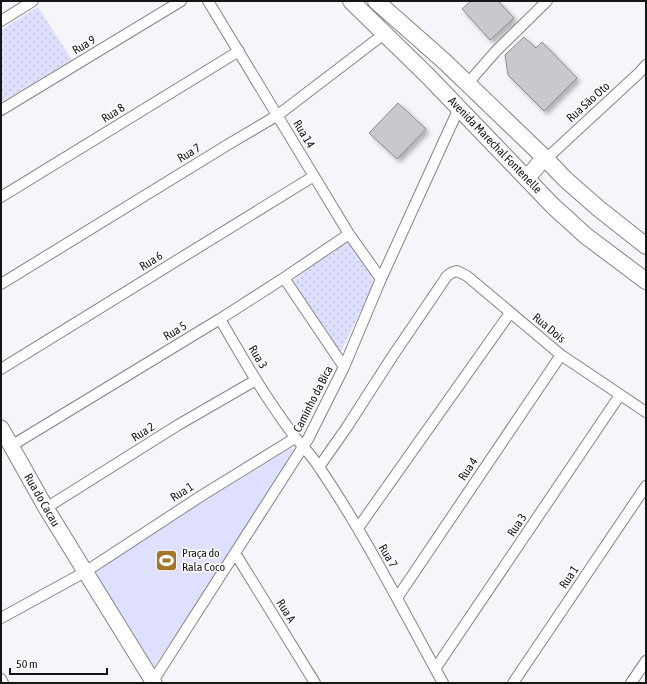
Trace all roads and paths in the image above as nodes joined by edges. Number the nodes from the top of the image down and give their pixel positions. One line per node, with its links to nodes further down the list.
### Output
1 (33, 1): 7 (street)
2 (181, 1): 14 (street, Rua 9)
3 (208, 1): 9 (street, Rua 14)
4 (351, 1): 8 (main road, Avenida Marechal Fontenelle)
5 (547, 1): 12 (street)
6 (382, 3): 12 (main road, Avenida Marechal Fontenelle)
7 (1, 21)
8 (384, 34): 13 (main road, Avenida Marechal Fontenelle); 15 (street, Rua 7)
9 (239, 51): 15 (street, Rua 14); 21 (street, Rua 8)
10 (646, 65): 11 (street, Rua São Oto)
11 (642, 76): 18 (street, Rua São Oto)
12 (468, 83): 16 (main road, Avenida Marechal Fontenelle)
13 (459, 108): 17 (main road, Avenida Marechal Fontenelle); 25 (street, Caminho da Bica)
14 (1, 110)
15 (278, 116): 19 (street, Rua 14); 27 (street, Rua 7)
16 (529, 142): 17 (main road); 18 (main road, Avenida Marechal Fontenelle)
17 (508, 159): 20 (main road, Avenida Marechal Fontenelle)
18 (546, 159): 20 (main road); 23 (main road, Avenida Marechal Fontenelle)
19 (314, 176): 22 (street, Rua 14); 32 (street, Rua 6)
20 (527, 178): 26 (main road, Avenida Marechal Fontenelle)
21 (1, 198)
22 (349, 234): 24 (street, Rua 5); 25 (street, Rua 14)
23 (646, 246)
24 (284, 278): 29 (street, Rua 5); 31 (street)
25 (381, 279): 31 (street, Caminho da Bica)
26 (646, 281)
27 (1, 284)
28 (510, 313): 30 (street, Rua Dois); 39 (street, Rua Dois); 42 (street)
29 (220, 319): 33 (street, Rua 3); 36 (street, Rua 5)
30 (561, 355): 34 (street, Rua Dois); 45 (street, Rua 4)
31 (344, 367): 38 (street, Caminho da Bica)
32 (1, 369)
33 (256, 380): 37 (street, Rua 3); 41 (street, Rua 2)
34 (620, 395): 35 (street, Rua Dois); 48 (street, Rua 3)
35 (646, 412)
36 (5, 436): 41 (street, Rua do Cacau)
37 (295, 438): 38 (street, Rua 3); 44 (street, Rua 1)
38 (304, 446): 39 (street, Rua 7); 43 (street, Caminho da Bica)
39 (319, 467): 42 (street, Rua 7)
40 (646, 486): 54 (street, Rua 1)
41 (46, 508): 44 (street, Rua do Cacau)
42 (358, 528): 45 (street, Rua 7)
43 (235, 553): 50 (street, Caminho da Bica); 52 (street, Rua A)
44 (85, 572): 46 (street, Rua 1); 50 (street, Rua do Cacau)
45 (397, 598): 48 (street, Rua 7)
46 (1, 618)
47 (646, 660): 55 (street)
48 (435, 669): 53 (street, Rua 7)
49 (1, 679): 51 (street)
50 (153, 682)
51 (3, 683)
52 (315, 683)
53 (443, 683)
54 (513, 683)
55 (631, 683)

